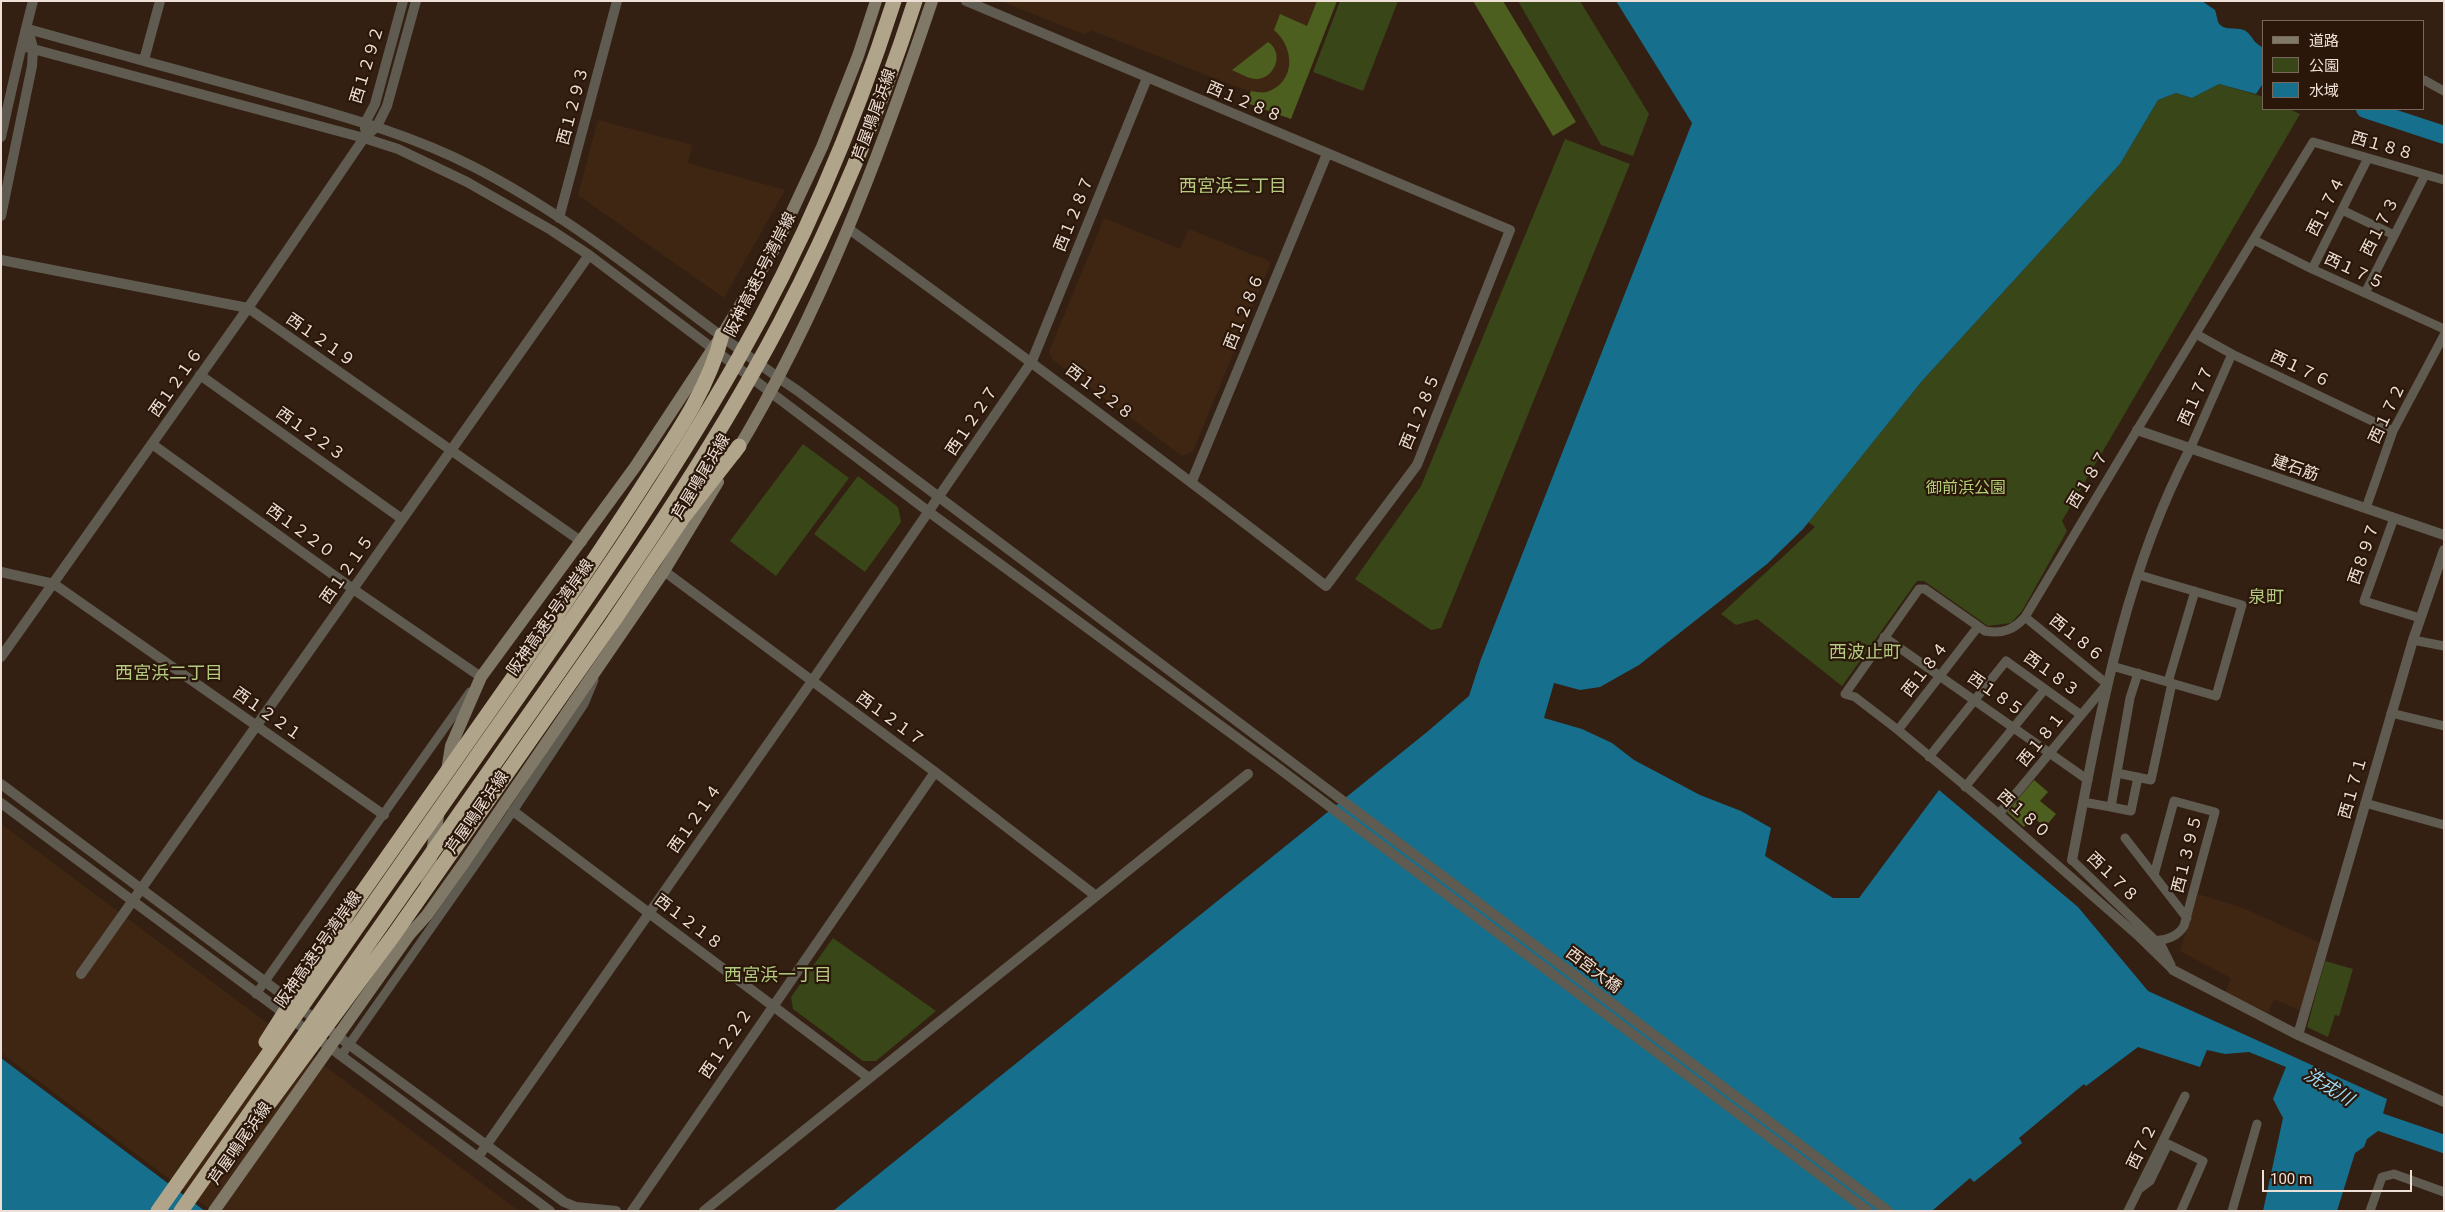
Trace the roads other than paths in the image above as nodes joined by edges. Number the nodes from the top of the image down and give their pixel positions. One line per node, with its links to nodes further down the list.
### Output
1 (33, 1): 11 (street)
2 (160, 1): 13 (street)
3 (402, 1): 17 (street, 西１２９２)
4 (416, 1): 18 (street, 西１２９２)
5 (617, 1): 28 (street, 西１２９３)
6 (876, 1): 40 (main road)
7 (894, 1): 135 (highway, 阪神高速5号湾岸線, bridge)
8 (915, 1): 140 (highway, bridge)
9 (932, 1): 29 (main road, 芦屋鳴尾浜線)
10 (966, 1): 14 (street, 西１２８８)
11 (28, 29): 12 (street); 13 (street)
12 (27, 47): 19 (street); 20 (street); 27 (street)
13 (144, 60): 17 (street)
14 (1147, 78): 22 (street, 西１２８８); 44 (street, 西１２８７)
15 (2425, 81): 16 (street)
16 (2444, 91)
17 (365, 123): 18 (street); 20 (street, 西１２９２)
18 (377, 126): 20 (street, 西１２１６); 28 (street)
19 (1, 138)
20 (364, 138): 33 (street); 37 (street, 西１２１６)
21 (2313, 142): 23 (street, 西１８８); 32 (street, 西１８７)
22 (1327, 154): 30 (street, 西１２８８); 54 (street, 西１２８６)
23 (2368, 158): 24 (street, 西１８８); 26 (street, 西１７４)
24 (2425, 174): 25 (street, 西１８８); 31 (street, 西１７３)
25 (2444, 180)
26 (2342, 210): 31 (street); 35 (street, 西１７４)
27 (1, 216)
28 (559, 218): 40 (street)
29 (849, 229): 44 (street, 西１２２８); 46 (main road, 芦屋鳴尾浜線)
30 (1510, 230): 67 (street, 西１２８５)
31 (2394, 235): 36 (street, 西１７３)
32 (2254, 240): 35 (street, 西１７５); 39 (street, 西１８７)
33 (589, 255): 42 (street); 53 (street, 西１２１５)
34 (1, 260): 37 (street, 西１２１９)
35 (2312, 269): 36 (street, 西１７５)
36 (2365, 293): 38 (street, 西１７５)
37 (248, 308): 45 (street, 西１２１６); 53 (street, 西１２１９)
38 (2444, 329)
39 (2196, 334): 43 (street, 西１７６); 48 (street, 西１８７)
40 (722, 335): 42 (highway); 46 (street)
41 (2444, 335): 49 (street, 西１７２)
42 (715, 351): 47 (street); 61 (main road, 芦屋鳴尾浜線); 135 (highway, bridge)
43 (2232, 354): 49 (street, 西１７６); 52 (street, 西１７７)
44 (1032, 362): 54 (street, 西１２２８); 55 (street, 西１２２７)
45 (200, 376): 50 (street, 西１２１６); 59 (street, 西１２２３)
46 (778, 378): 47 (main road, 芦屋鳴尾浜線); 55 (street)
47 (771, 392): 51 (main road, 芦屋鳴尾浜線); 57 (street)
48 (2136, 430): 52 (street, 建石筋); 70 (street, 西１８７)
49 (2393, 431): 56 (street, 西１７２)
50 (152, 444): 66 (street, 西１２１６); 68 (street, 西１２２０)
51 (740, 446): 63 (main road, 芦屋鳴尾浜線); 141 (highway, bridge)
52 (2190, 449): 56 (street, 建石筋); 65 (street, 西１７８)
53 (449, 450): 59 (street, 西１２１５); 61 (street, 西１２１９)
54 (1192, 481): 67 (street, 西１２２８)
55 (938, 498): 57 (street, 西１２１４); 96 (street)
56 (2366, 508): 58 (street, 建石筋)
57 (929, 512): 82 (street, 西１２１４); 96 (street)
58 (2394, 518): 60 (street, 建石筋); 71 (street, 西８９７)
59 (402, 519): 68 (street, 西１２１５)
60 (2444, 535)
61 (582, 542): 81 (main road, 芦屋鳴尾浜線)
62 (2444, 550): 71 (street, 西１７１)
63 (664, 571): 77 (main road, 芦屋鳴尾浜線); 82 (street, 西１２１７)
64 (1, 572): 66 (street, 西１２２１)
65 (2139, 574): 69 (street); 78 (street, 西１７８)
66 (54, 584): 76 (street, 西１２１６); 90 (street, 西１２２１)
67 (1326, 586)
68 (353, 589): 81 (street, 西１２２０); 90 (street, 西１２１５)
69 (2195, 591): 83 (street); 83 (street)
70 (2026, 618): 72 (street, 西１８７); 84 (street, 西１８６)
71 (2420, 618): 74 (street, 西１７１)
72 (1977, 628): 73 (street, 西１８７); 80 (street, 西１８４)
73 (1884, 636): 80 (street, 西１８５); 86 (street, 西１８７)
74 (2413, 640): 75 (street); 88 (street, 西１７１)
75 (2444, 646)
76 (1, 658)
77 (601, 663): 108 (street); 120 (main road, 芦屋鳴尾浜線)
78 (2112, 666): 79 (street); 84 (street, 西１７８)
79 (2138, 673): 83 (street); 98 (street)
80 (1941, 676): 87 (street, 西１８５); 93 (street, 西１８４)
81 (481, 677): 110 (street); 120 (main road, 芦屋鳴尾浜線)
82 (812, 681): 97 (street, 西１２１７); 118 (street, 西１２１４)
83 (2170, 683): 100 (street)
84 (2107, 684): 89 (street, 西１８１); 101 (street, 西１７８)
85 (2045, 689): 87 (street, 西１８３); 89 (street, 西１８３); 91 (street)
86 (1845, 694): 93 (street, 西１８０)
87 (1976, 700): 91 (street, 西１８５); 95 (street, 西１８３)
88 (2392, 713): 92 (street); 106 (street, 西１７１)
89 (2081, 715): 94 (street, 西１８１)
90 (256, 726): 110 (street, 西１２２１); 115 (street, 西１２１５)
91 (2014, 726): 94 (street, 西１８５); 103 (street)
92 (2444, 726)
93 (1898, 730): 95 (street, 西１８０)
94 (2050, 754): 101 (street, 西１８５); 109 (street, 西１８１)
95 (1929, 757): 103 (street, 西１８０)
96 (1276, 759): 147 (street, 西宮大橋); 148 (street, 西宮大橋)
97 (935, 772): 116 (street, 西１２１７); 126 (street, 西１２２２)
98 (2117, 773): 100 (street); 107 (street)
99 (1248, 774): 116 (street)
100 (2138, 777): 107 (street)
101 (2088, 780): 104 (street, 西１７８)
102 (1, 784): 115 (street)
103 (1965, 786): 109 (street, 西１８０)
104 (2084, 802): 107 (street); 113 (street, 西１７８)
105 (1, 803): 117 (street)
106 (2365, 803): 111 (street); 127 (street, 西１７１)
107 (2111, 807)
108 (513, 811): 118 (street, 西１２１８); 128 (street)
109 (2000, 814): 122 (street, 西１８０)
110 (384, 815): 124 (street)
111 (2444, 826)
112 (2125, 838): 114 (street)
113 (2072, 860): 121 (street, 西１７８)
114 (2154, 875): 119 (street); 119 (street, 西１３９５)
115 (142, 888): 117 (street, 西１２１５); 124 (street)
116 (1096, 896): 130 (street)
117 (132, 902): 123 (street, 西１２１５); 125 (street)
118 (649, 913): 126 (street, 西１２１８); 134 (street, 西１２１４)
119 (2187, 918): 121 (street, 西１３９５)
120 (416, 924): 142 (main road, 芦屋鳴尾浜線, bridge)
121 (2155, 940): 122 (street, 西１７８)
122 (2173, 970): 127 (street)
123 (81, 974)
124 (265, 982): 125 (street); 128 (street)
125 (256, 994): 129 (street)
126 (772, 1005): 130 (street, 西１２１８); 145 (street, 西１２２２)
127 (2298, 1035): 132 (street)
128 (348, 1045): 129 (street); 134 (street)
129 (341, 1056): 136 (street)
130 (869, 1078): 146 (street)
131 (2185, 1096): 137 (street, 西７２)
132 (2444, 1102)
133 (2257, 1124): 151 (street)
134 (486, 1146): 136 (street, 西１２１４); 144 (street)
135 (202, 1148): 139 (highway, 阪神高速5号湾岸線, bridge)
136 (478, 1157): 143 (street)
137 (2138, 1190): 149 (street, 西７２); 150 (street)
138 (2444, 1192): 152 (street)
139 (158, 1211)
140 (181, 1211)
141 (189, 1211)
142 (214, 1211)
143 (550, 1211)
144 (616, 1211)
145 (632, 1211)
146 (704, 1211)
147 (1868, 1211)
148 (1888, 1211)
149 (2128, 1211)
150 (2181, 1211)
151 (2232, 1211)
152 (2370, 1211)

